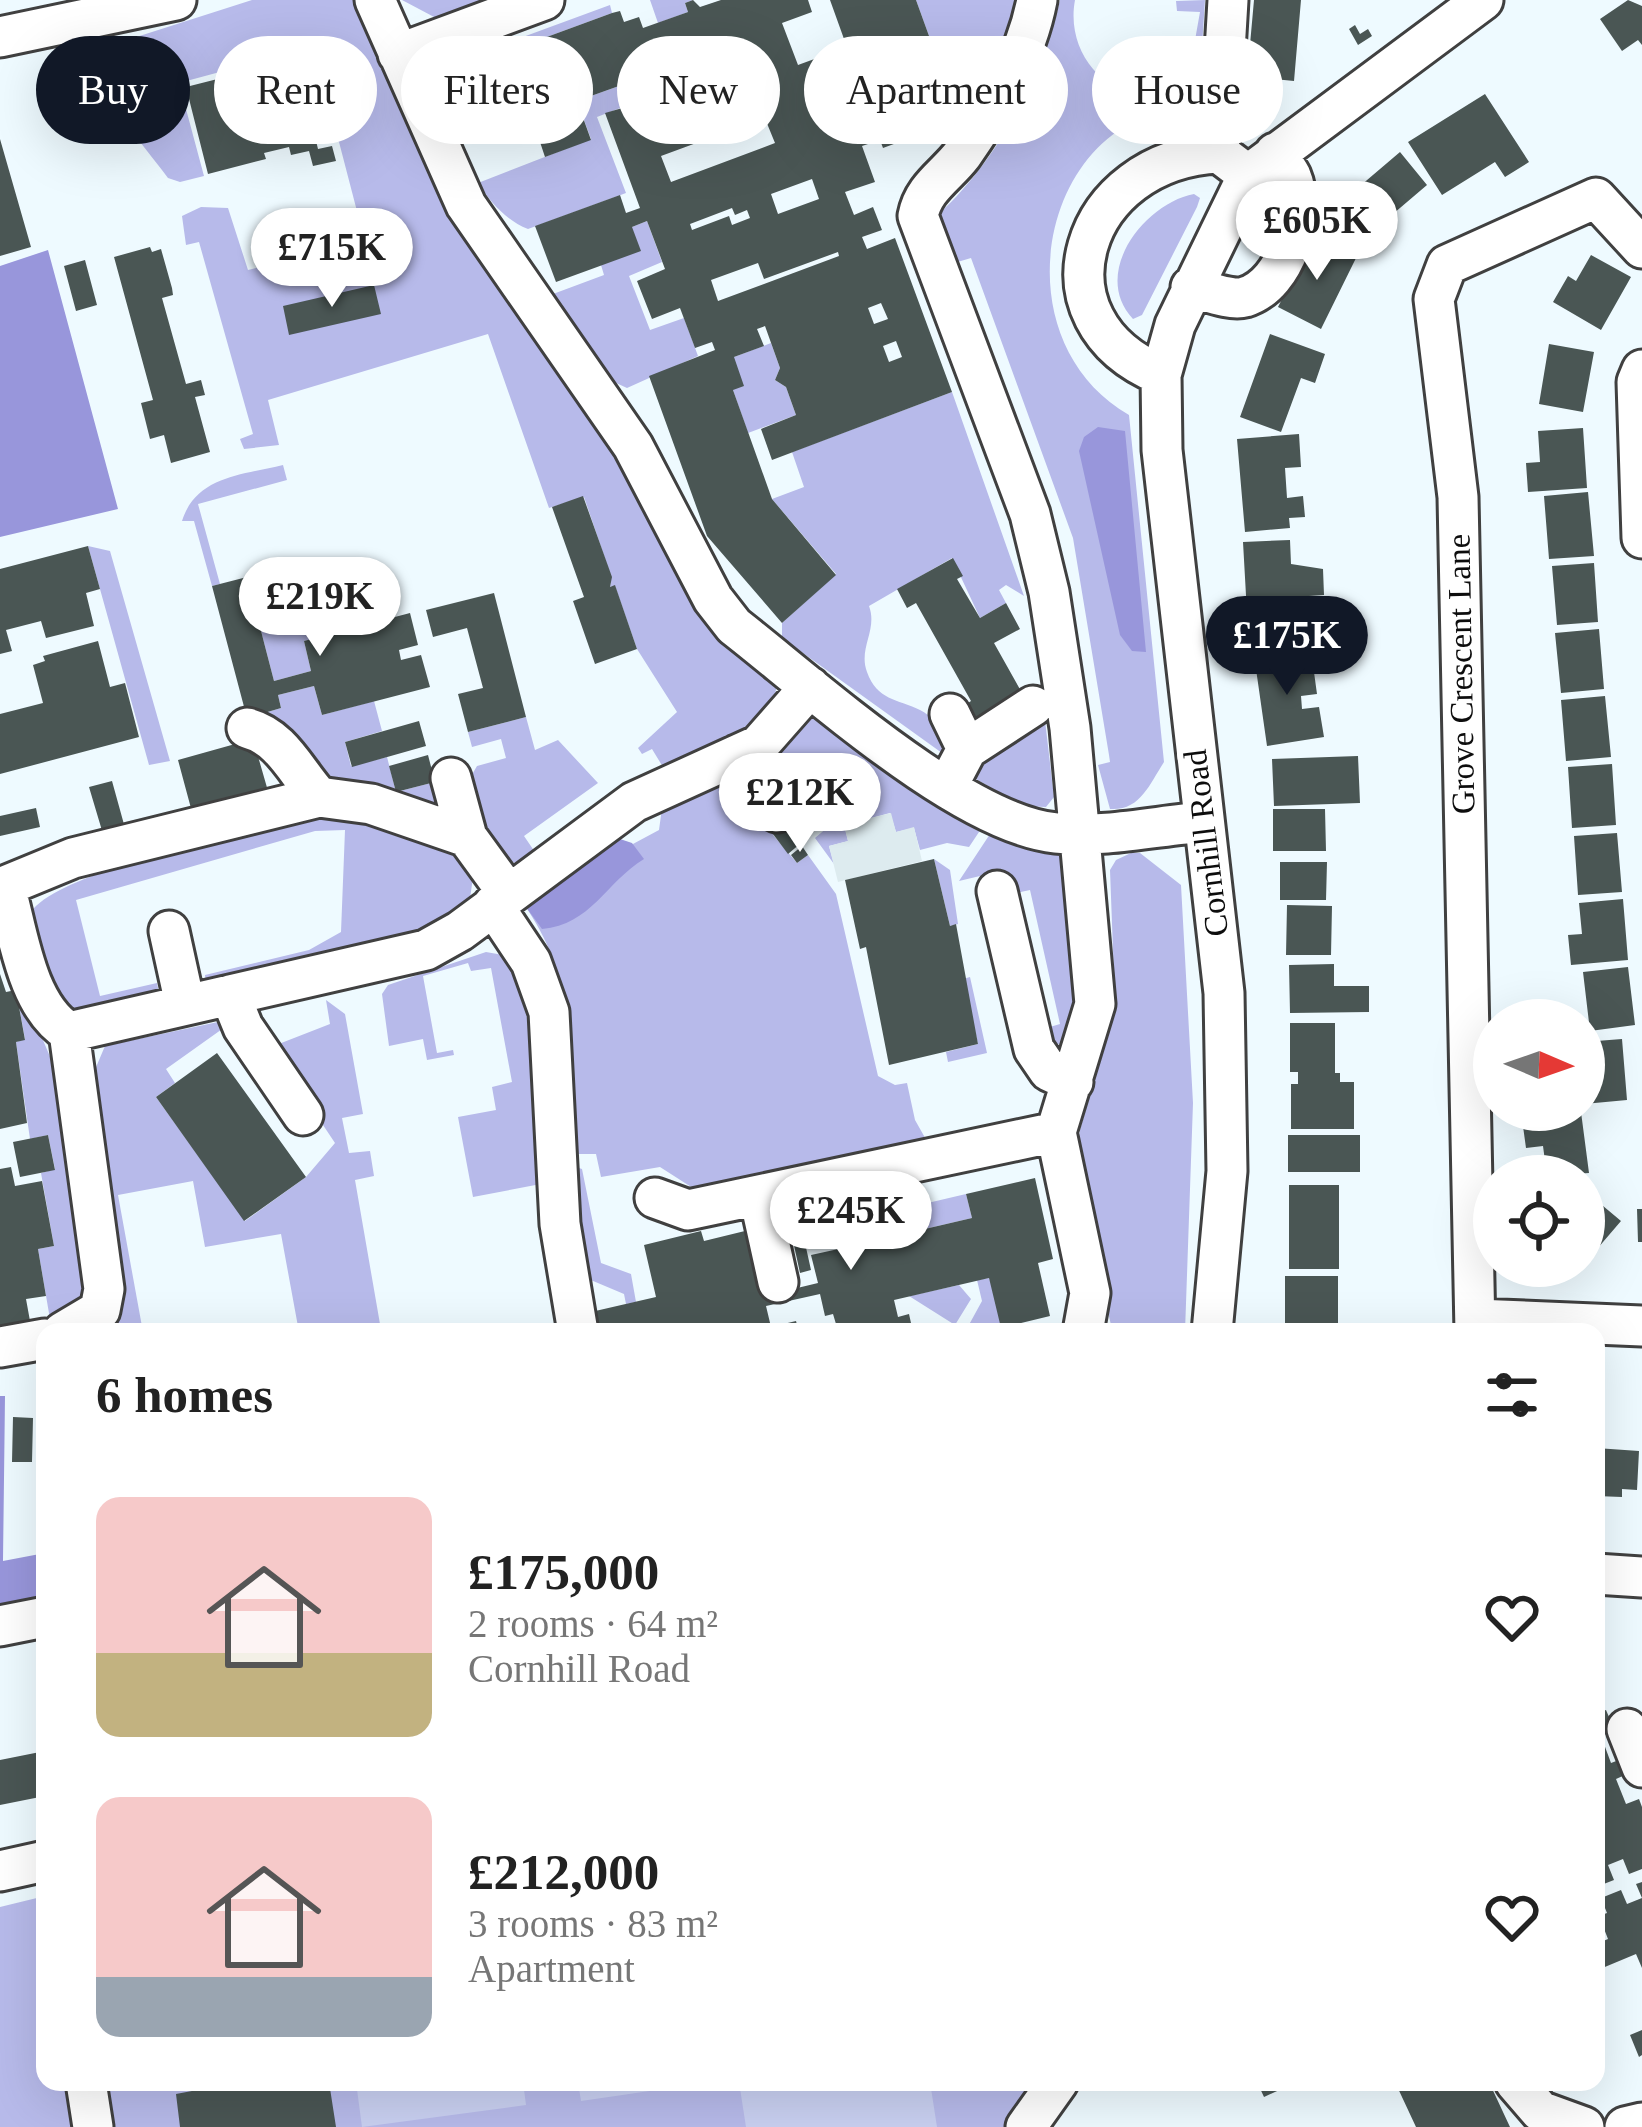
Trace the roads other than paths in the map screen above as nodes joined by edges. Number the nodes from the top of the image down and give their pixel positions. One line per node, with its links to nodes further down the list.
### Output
1 (176, 0): 7 (street)
2 (375, 0): 8 (street)
3 (544, 0): 8 (street)
4 (1037, 0): 26 (street)
5 (1228, 0): 9 (street)
6 (1478, 1): 9 (street, Cornhill Road)
7 (0, 37)
8 (398, 54): 15 (street)
9 (1247, 160): 11 (street, Cornhill Road); 11 (street); 13 (street)
10 (1642, 248): 45 (street, Grove Crescent Lane)
11 (1191, 287): 13 (street, Cornhill Road)
12 (1642, 370): 14 (street)
13 (1161, 375): 25 (street, Cornhill Road)
14 (1642, 538)
15 (810, 687): 20 (street); 22 (street)
16 (1034, 706): 19 (street)
17 (950, 714): 19 (street)
18 (247, 728): 23 (street)
19 (967, 749): 22 (street)
20 (737, 755): 24 (street); 30 (street)
21 (451, 778): 27 (street)
22 (948, 785): 26 (street)
23 (320, 797): 27 (street); 28 (street)
24 (777, 812)
25 (1203, 822): 26 (street); 44 (street, Cornhill Road)
26 (1082, 833): 35 (street)
27 (466, 837): 30 (street)
28 (3, 880): 34 (street)
29 (997, 891): 35 (street)
30 (500, 898): 32 (street); 42 (street)
31 (169, 931): 33 (street)
32 (230, 995): 33 (street); 36 (street)
33 (185, 1004): 34 (street)
34 (68, 1032): 41 (street)
35 (1053, 1075): 37 (street)
36 (303, 1115)
37 (1056, 1132): 38 (street); 43 (street)
38 (760, 1196): 39 (street); 40 (street)
39 (656, 1198)
40 (778, 1282)
41 (78, 1323)
42 (576, 1323)
43 (1085, 1323)
44 (1213, 1323)
45 (1475, 1323)
46 (1605, 1326): 47 (street, Grove Crescent Lane)
47 (1642, 1326)
48 (36, 1341): 49 (street)
49 (0, 1347)
50 (1605, 1574): 51 (street)
51 (1642, 1576)
52 (36, 1618): 53 (street)
53 (0, 1626)
54 (36, 1863): 55 (street)
55 (0, 1871)
56 (87, 2091): 59 (street)
57 (1523, 2091): 60 (street)
58 (1642, 2123): 61 (street)
59 (93, 2127)
60 (1584, 2127)
61 (1625, 2127)

